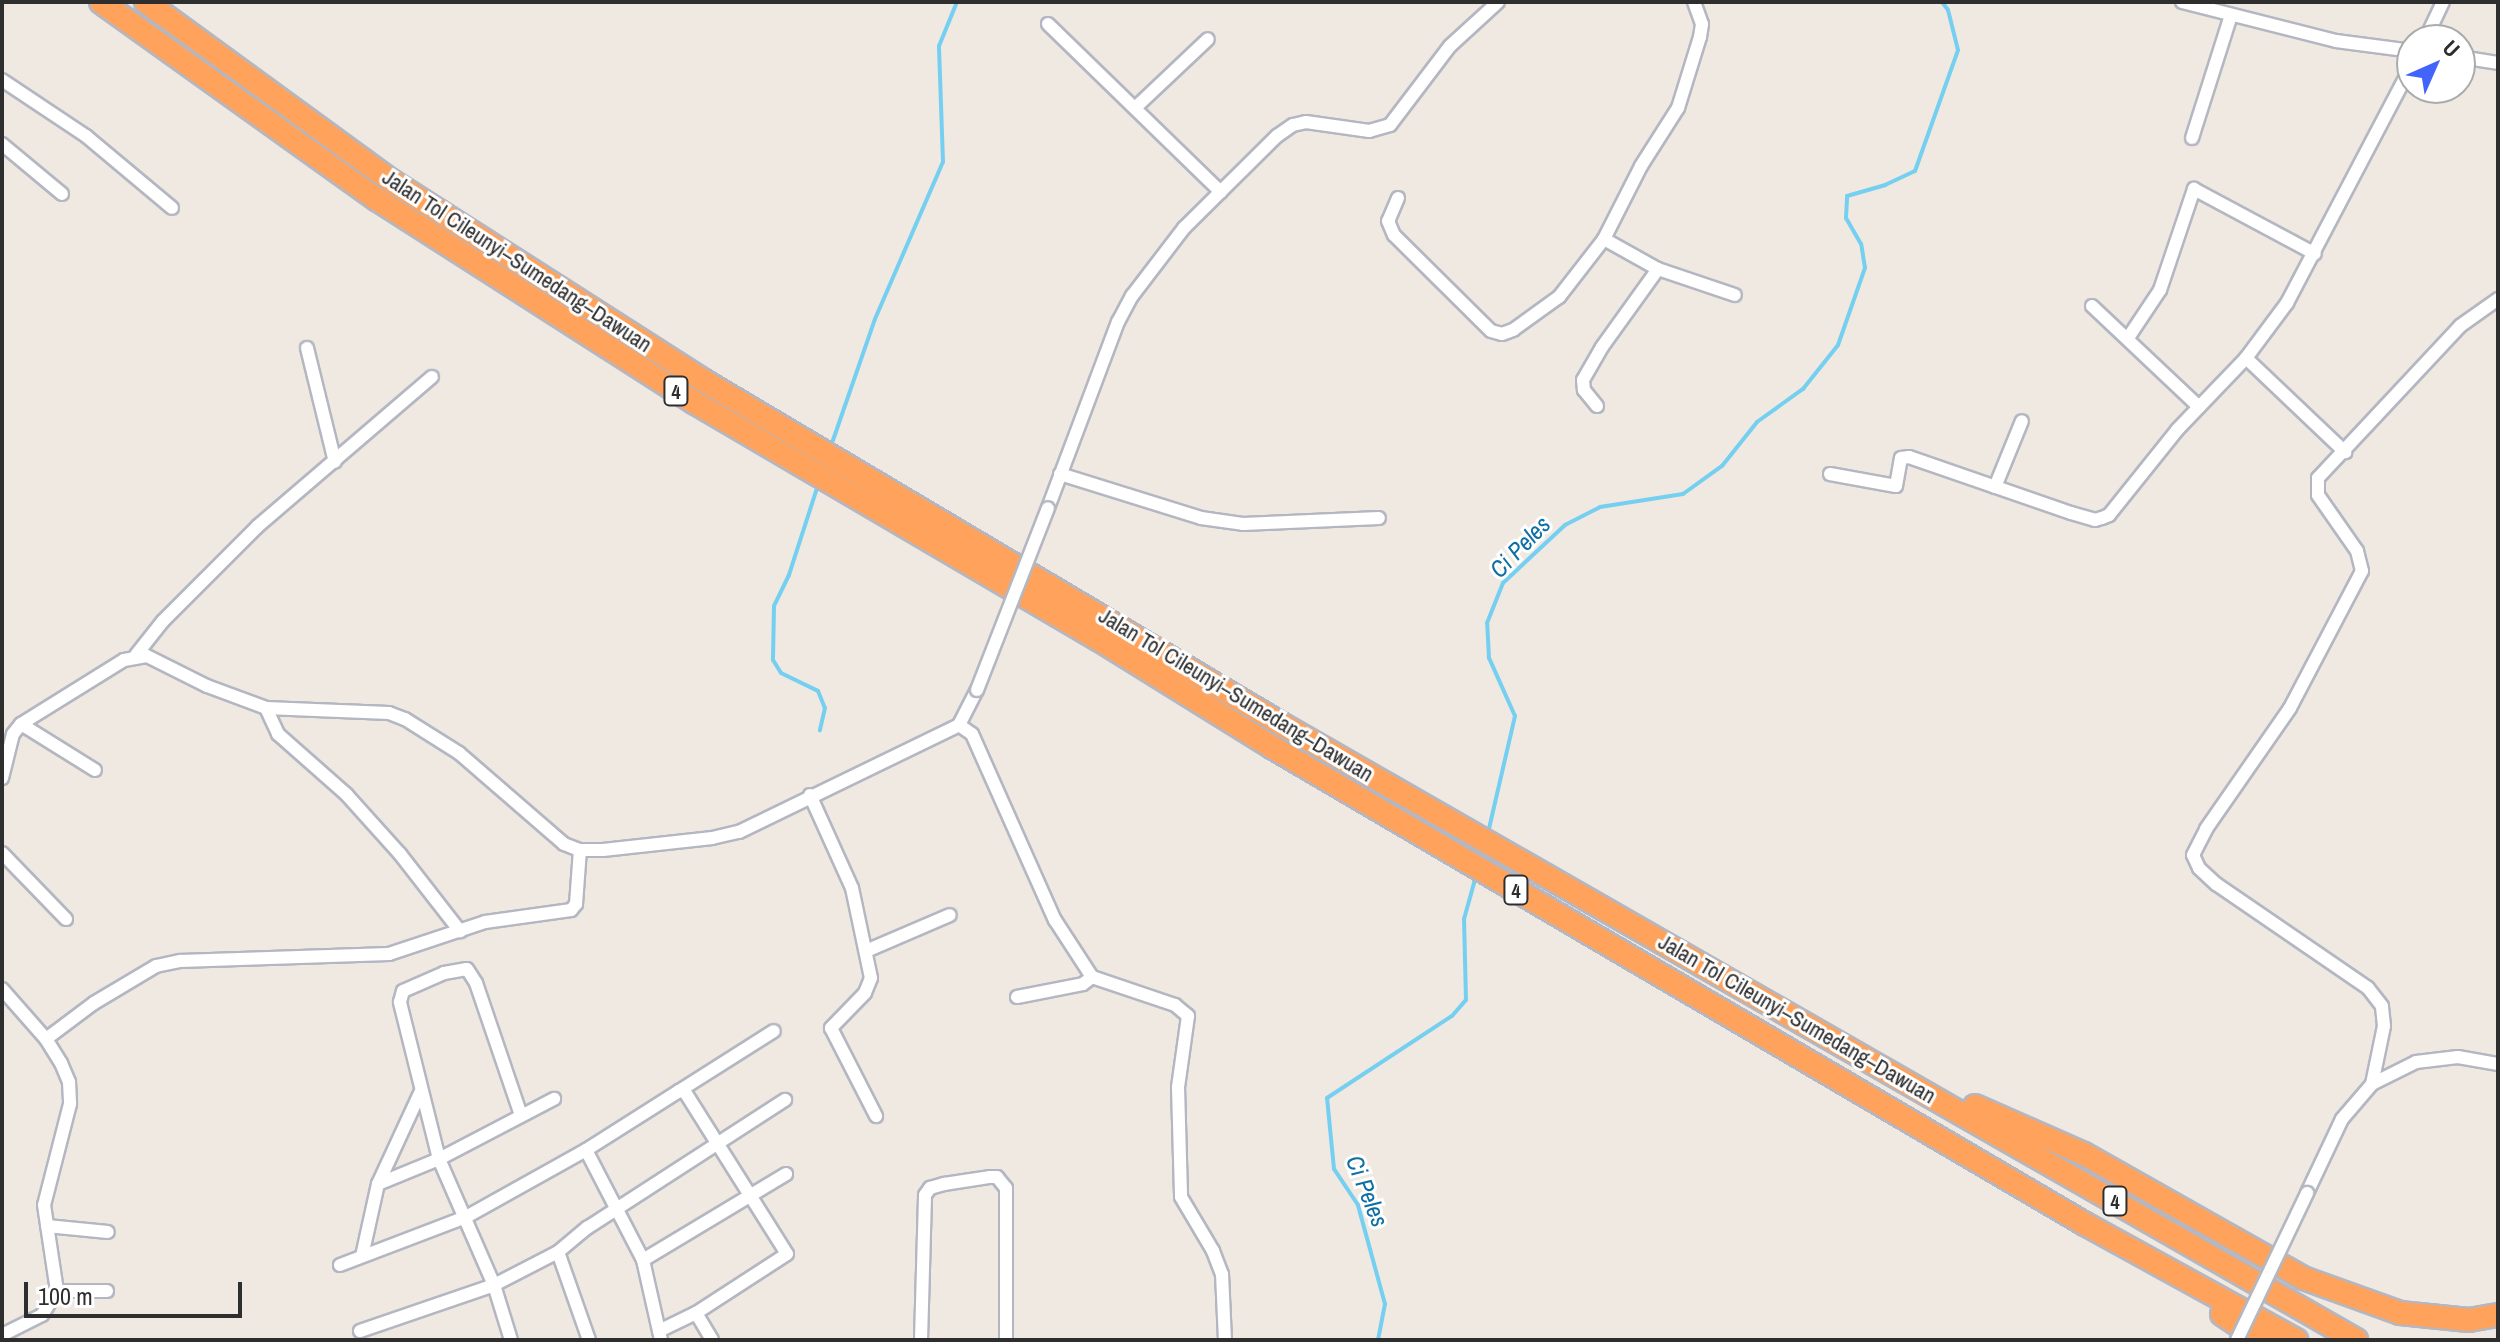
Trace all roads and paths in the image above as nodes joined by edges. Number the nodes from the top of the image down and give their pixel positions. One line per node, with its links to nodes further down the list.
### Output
1 (101, 2): 77 (highway, Jalan Tol Cileunyi–Sumedang–Dawuan / 4)
2 (146, 2): 60 (highway, Jalan Tol Cileunyi–Sumedang–Dawuan / 4)
3 (1498, 2): 19 (street)
4 (1694, 2): 23 (street)
5 (2182, 2): 7 (street)
6 (2443, 2): 9 (street)
7 (2231, 15): 11 (street); 17 (street)
8 (1048, 24): 16 (street)
9 (2433, 24)
10 (1208, 39): 16 (street)
11 (2396, 49)
12 (2476, 60): 13 (street)
13 (2498, 63)
14 (2, 80): 22 (street)
15 (2396, 96): 24 (street)
16 (1135, 108): 19 (street)
17 (2192, 138)
18 (2, 144): 20 (street)
19 (1221, 192): 38 (street)
20 (62, 194)
21 (1398, 198): 23 (street)
22 (172, 208)
23 (1604, 239): 25 (street)
24 (2315, 254): 29 (street); 31 (street)
25 (1658, 269): 26 (street); 33 (street)
26 (1735, 295)
27 (2498, 299): 36 (street)
28 (2092, 306): 29 (street)
29 (2128, 338): 34 (street)
30 (307, 348): 37 (street)
31 (2246, 358): 34 (street); 36 (street)
32 (432, 377): 37 (street)
33 (1597, 406)
34 (2199, 407): 40 (street)
35 (2022, 421): 40 (street)
36 (2345, 452): 62 (street)
37 (335, 462): 42 (street)
38 (1060, 474): 41 (street); 45 (street, bridge)
39 (1830, 474): 40 (street)
40 (1995, 487)
41 (1379, 518)
42 (136, 655): 43 (street); 44 (street)
43 (266, 708): 49 (street); 53 (street)
44 (21, 724): 46 (street); 47 (street)
45 (959, 725): 48 (street); 55 (street)
46 (95, 770)
47 (2, 778)
48 (810, 795): 49 (street); 54 (street)
49 (580, 850): 53 (street)
50 (2, 853): 52 (street)
51 (950, 915): 54 (street)
52 (66, 919)
53 (460, 931): 59 (street)
54 (866, 951): 68 (street)
55 (1092, 977): 57 (street); 97 (street)
56 (2, 989): 59 (street)
57 (1017, 997)
58 (774, 1031): 63 (street)
59 (46, 1039): 78 (street)
60 (1875, 1063): 88 (highway); 101 (highway, Jalan Tol Cileunyi–Sumedang–Dawuan / 4)
61 (2498, 1064): 62 (street)
62 (2372, 1084): 98 (street, bridge)
63 (679, 1091): 69 (street); 70 (street)
64 (420, 1093): 67 (street); 71 (street); 73 (street)
65 (554, 1099): 67 (street)
66 (785, 1100): 69 (street)
67 (521, 1115): 71 (street)
68 (876, 1116)
69 (716, 1143): 74 (street); 75 (street)
70 (586, 1150): 75 (street); 76 (street)
71 (439, 1159): 73 (street); 76 (street)
72 (786, 1174): 74 (street)
73 (378, 1184): 81 (street)
74 (750, 1198): 82 (street); 87 (street)
75 (617, 1209): 80 (street); 82 (street)
76 (466, 1217): 81 (street); 84 (street)
77 (2085, 1224): 99 (highway); 100 (highway, Jalan Tol Cileunyi–Sumedang–Dawuan / 4)
78 (47, 1226): 79 (street); 85 (street)
79 (108, 1232)
80 (558, 1252): 84 (street); 93 (street)
81 (362, 1256): 83 (street)
82 (643, 1260): 91 (street)
83 (340, 1265)
84 (494, 1285): 89 (street); 92 (street)
85 (57, 1291): 86 (street); 90 (street)
86 (107, 1291)
87 (696, 1313): 91 (street); 94 (street)
88 (2498, 1315)
89 (360, 1331)
90 (2, 1335)
91 (660, 1336)
92 (511, 1340)
93 (589, 1340)
94 (712, 1340)
95 (921, 1340): 96 (street)
96 (1006, 1340)
97 (1225, 1340)
98 (2237, 1340)
99 (2261, 1340)
100 (2296, 1340)
101 (2356, 1340)

